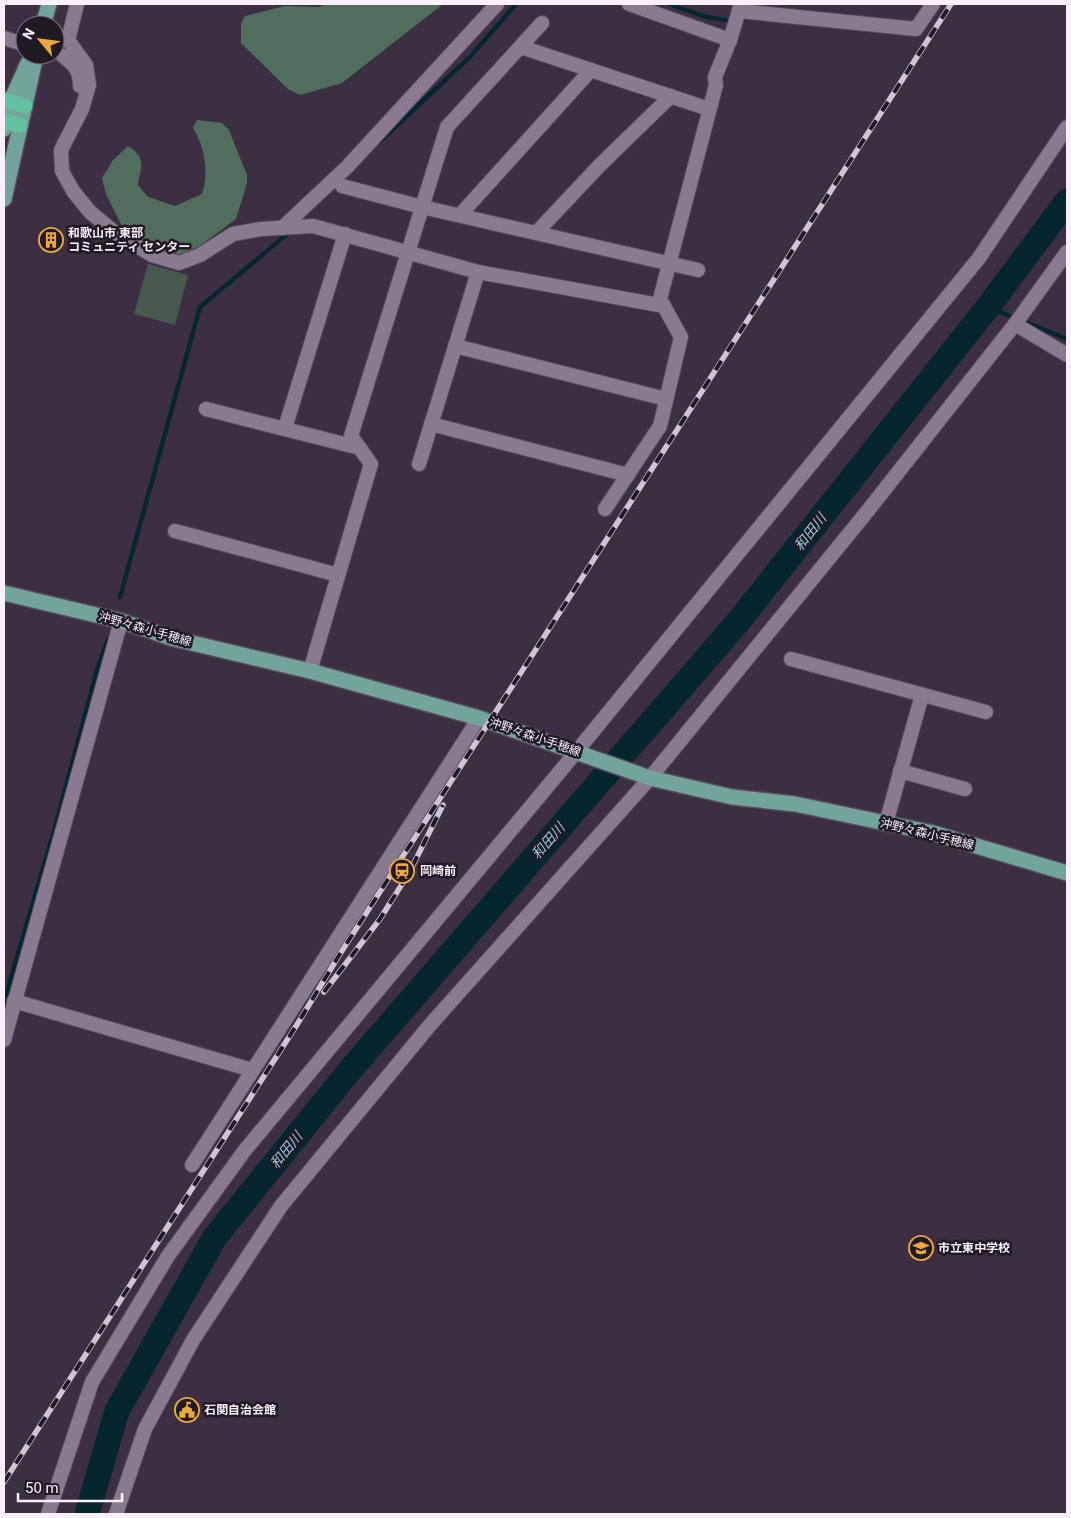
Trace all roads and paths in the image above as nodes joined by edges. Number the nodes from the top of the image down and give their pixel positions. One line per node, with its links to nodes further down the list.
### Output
1 (77, 4): 15 (street)
2 (497, 4): 22 (street)
3 (629, 4): 7 (street)
4 (933, 4): 5 (street)
5 (740, 7): 7 (street)
6 (542, 23): 8 (street)
7 (730, 40): 14 (street)
8 (521, 47): 11 (street); 20 (street)
9 (65, 58): 15 (street)
10 (26, 65): 13 (main road)
11 (591, 70): 12 (street); 21 (street)
12 (671, 96): 14 (street); 23 (street)
13 (13, 102): 16 (main road)
14 (710, 109): 27 (street)
15 (80, 112): 22 (street)
16 (8, 124): 19 (main road)
17 (1067, 127): 51 (street)
18 (342, 186): 20 (street)
19 (4, 199)
20 (422, 207): 21 (street); 26 (street)
21 (460, 215): 23 (street)
22 (282, 228): 24 (street)
23 (536, 233): 27 (street)
24 (345, 234): 26 (street); 37 (street)
25 (1067, 252): 31 (street)
26 (408, 253): 29 (street); 38 (street)
27 (668, 263): 28 (street); 30 (street)
28 (698, 270)
29 (478, 272): 30 (street); 32 (street)
30 (664, 306): 34 (street)
31 (1015, 324): 33 (street); 53 (street)
32 (455, 346): 34 (street); 36 (street)
33 (1067, 355)
34 (666, 398): 40 (street)
35 (206, 409): 37 (street)
36 (431, 424): 39 (street); 40 (street)
37 (285, 428): 38 (street)
38 (360, 448): 43 (street)
39 (419, 464)
40 (628, 474): 41 (street)
41 (605, 509)
42 (175, 532): 43 (street)
43 (338, 575): 47 (street)
44 (4, 593): 45 (main road, 沖野々森小手穂線)
45 (121, 621): 47 (main road, 沖野々森小手穂線); 57 (street)
46 (790, 659): 48 (street)
47 (310, 671): 50 (main road, 沖野々森小手穂線)
48 (922, 695): 49 (street); 52 (street)
49 (986, 712)
50 (478, 718): 51 (main road, 沖野々森小手穂線); 59 (street)
51 (580, 752): 53 (main road, 沖野々森小手穂線); 61 (street)
52 (900, 771): 54 (street); 55 (street)
53 (646, 777): 55 (main road, 沖野々森小手穂線); 62 (street)
54 (965, 789)
55 (886, 823): 56 (main road, 沖野々森小手穂線)
56 (1067, 872)
57 (14, 1001): 58 (street); 59 (street)
58 (4, 1040)
59 (252, 1070): 60 (street)
60 (192, 1165)
61 (48, 1514)
62 (116, 1514)

